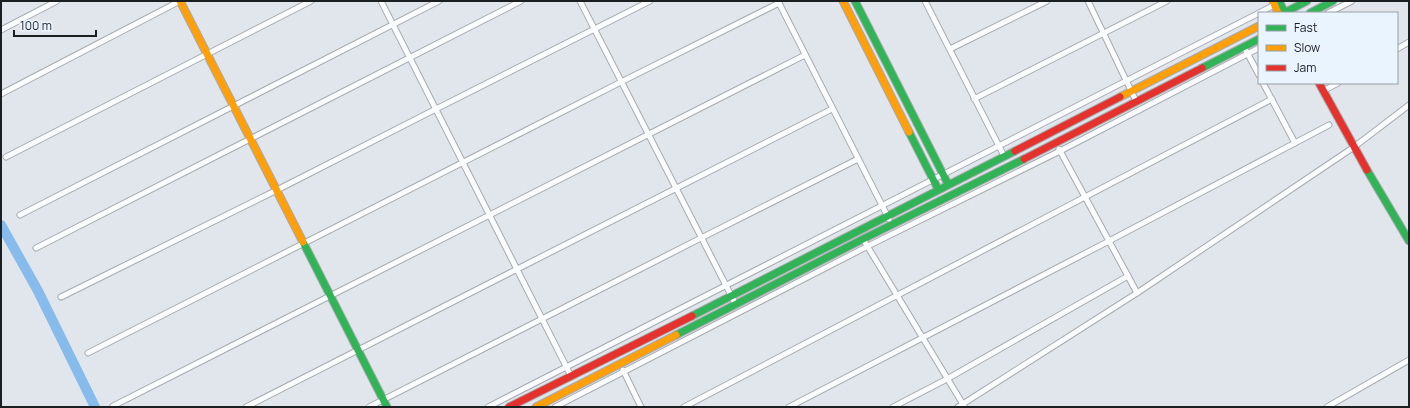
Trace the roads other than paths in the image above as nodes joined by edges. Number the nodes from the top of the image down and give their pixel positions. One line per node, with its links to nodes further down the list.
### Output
1 (57, 1): 29 (street)
2 (180, 1): 37 (main road); 49 (street)
3 (311, 1): 37 (street)
4 (381, 1): 26 (street)
5 (439, 1): 26 (street)
6 (522, 1): 40 (street)
7 (580, 1): 28 (street)
8 (650, 1): 28 (street)
9 (843, 1): 70 (main road)
10 (855, 1): 69 (main road)
11 (925, 1): 36 (street)
12 (1047, 1): 36 (street)
13 (1088, 1): 30 (street)
14 (1167, 1): 30 (street)
15 (1307, 1): 22 (main road)
16 (1333, 1): 23 (main road)
17 (1352, 1): 24 (street)
18 (778, 2): 39 (street); 43 (street)
19 (1278, 2): 20 (street); 21 (main road)
20 (1261, 12)
21 (1283, 12)
22 (1286, 12)
23 (1312, 12)
24 (1330, 12)
25 (1258, 14): 42 (street)
26 (393, 24): 40 (street); 54 (street)
27 (1258, 27): 47 (main road)
28 (594, 29): 43 (street); 55 (street)
29 (1, 30)
30 (1103, 34): 42 (street); 50 (street)
31 (1258, 40): 33 (main road)
32 (1409, 42): 34 (street)
33 (1244, 47): 38 (street); 52 (main road)
34 (1398, 48)
35 (1258, 49): 38 (street)
36 (950, 50): 50 (street)
37 (207, 54): 54 (main road); 66 (street)
38 (1248, 54): 41 (street); 64 (street)
39 (805, 55): 56 (street); 58 (street)
40 (410, 58): 55 (street); 59 (street)
41 (1258, 73)
42 (1127, 81): 47 (street); 62 (street)
43 (621, 82): 58 (street); 68 (street)
44 (1264, 84): 51 (street)
45 (1320, 84): 48 (main road)
46 (1336, 84): 48 (street)
47 (1132, 91): 52 (street); 65 (main road)
48 (1323, 91): 63 (main road)
49 (1, 94)
50 (974, 99): 62 (street)
51 (1272, 99): 61 (street); 75 (street)
52 (1136, 101): 60 (main road)
53 (1409, 105): 63 (street)
54 (234, 106): 59 (main road); 77 (street)
55 (436, 109): 68 (street); 74 (street)
56 (832, 109): 67 (street); 72 (street)
57 (1329, 125): 61 (street)
58 (648, 134): 72 (street); 78 (street)
59 (250, 138): 74 (main road); 87 (street)
60 (1056, 143): 64 (street); 80 (main road)
61 (1295, 143): 83 (street)
62 (999, 147): 65 (street); 69 (street)
63 (1354, 147): 84 (main road); 91 (street)
64 (1060, 151): 75 (street); 86 (street)
65 (1004, 156): 71 (main road)
66 (6, 157)
67 (858, 160): 76 (street); 81 (street)
68 (463, 163): 78 (street); 85 (street)
69 (943, 175): 70 (street); 71 (main road)
70 (933, 180): 73 (main road); 76 (street)
71 (948, 184): 73 (main road)
72 (675, 188): 81 (street); 88 (street)
73 (938, 189): 79 (main road)
74 (277, 190): 85 (main road); 95 (street)
75 (1085, 197): 83 (street); 94 (street)
76 (882, 206): 79 (street); 90 (street)
77 (20, 215)
78 (489, 215): 88 (street); 92 (street)
79 (887, 215): 80 (street); 93 (main road)
80 (892, 225): 82 (main road)
81 (701, 238): 90 (street); 97 (street)
82 (863, 239): 86 (street); 96 (main road)
83 (1109, 241): 89 (street); 98 (street)
84 (1409, 241)
85 (304, 243): 92 (main road); 100 (street)
86 (868, 246): 94 (street); 104 (street)
87 (36, 248)
88 (516, 269): 97 (street); 99 (street)
89 (1128, 276): 91 (street); 106 (street)
90 (726, 286): 93 (street); 103 (street)
91 (1137, 293): 109 (street)
92 (330, 296): 99 (main road); 108 (street)
93 (731, 296): 96 (street); 105 (main road)
94 (897, 296): 98 (street); 118 (street)
95 (61, 297)
96 (736, 305): 102 (main road)
97 (542, 319): 103 (street); 107 (street)
98 (922, 338): 106 (street); 119 (street)
99 (358, 350): 107 (main road); 110 (street)
100 (88, 353)
101 (1409, 360): 121 (street)
102 (620, 364): 104 (street); 115 (main road)
103 (566, 367): 105 (street); 113 (street)
104 (624, 372): 116 (street); 117 (street)
105 (571, 376): 114 (main road)
106 (947, 379): 109 (street); 120 (street)
107 (384, 400): 111 (street); 112 (main road)
108 (113, 406)
109 (961, 406)
110 (246, 407)
111 (369, 407)
112 (387, 407)
113 (488, 407)
114 (509, 407)
115 (536, 407)
116 (555, 407)
117 (641, 407)
118 (684, 407)
119 (789, 407)
120 (893, 407)
121 (1327, 407)

